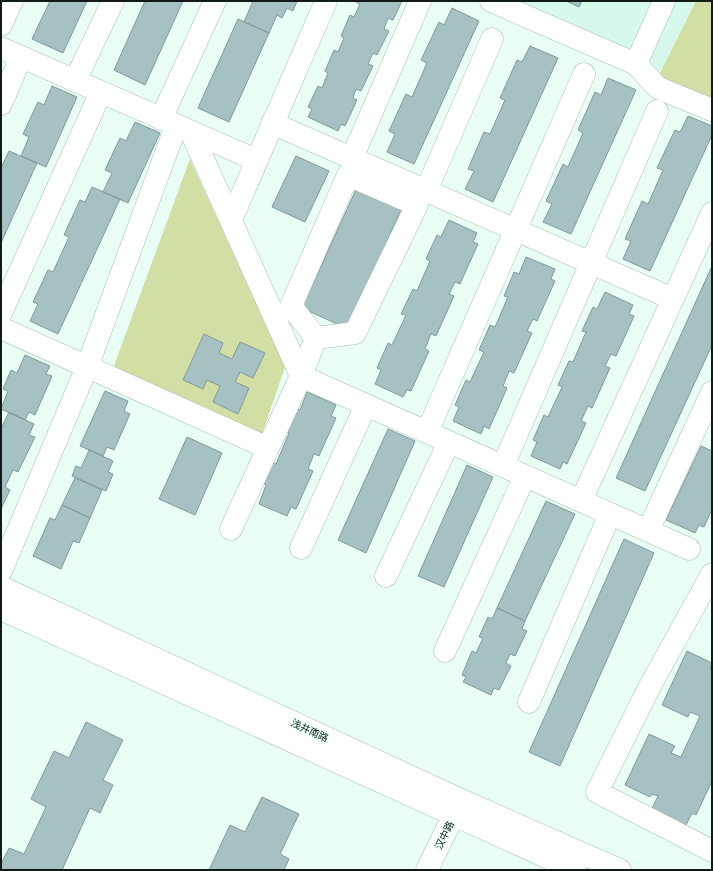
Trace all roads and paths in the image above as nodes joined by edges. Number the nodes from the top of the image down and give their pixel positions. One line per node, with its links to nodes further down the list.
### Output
1 (12, 1): 8 (street)
2 (113, 1): 14 (street)
3 (215, 1): 20 (street)
4 (326, 1): 19 (street)
5 (420, 1): 21 (street)
6 (491, 1): 12 (street)
7 (664, 1): 12 (street)
8 (1, 25)
9 (492, 39): 23 (street)
10 (1, 48): 11 (street)
11 (21, 57): 14 (street); 16 (street)
12 (636, 64): 17 (street)
13 (584, 74): 26 (street)
14 (75, 81): 15 (street)
15 (101, 92): 20 (street); 29 (street)
16 (1, 104)
17 (712, 110)
18 (657, 111): 27 (street)
19 (272, 123): 21 (street); 22 (street)
20 (176, 126): 22 (street); 25 (street); 31 (street)
21 (352, 158): 23 (street)
22 (256, 160): 25 (street)
23 (426, 191): 26 (street)
24 (712, 213): 28 (street)
25 (231, 220): 32 (street)
26 (516, 230): 27 (street); 35 (street)
27 (591, 263): 28 (street); 38 (street)
28 (673, 299): 40 (street)
29 (3, 329): 31 (street)
30 (316, 338): 30 (street); 32 (street)
31 (87, 367): 37 (street); 46 (street)
32 (301, 376): 34 (street); 37 (street)
33 (712, 392): 43 (street)
34 (366, 405): 35 (street); 44 (street)
35 (427, 432): 36 (street)
36 (449, 442): 38 (street); 48 (street)
37 (268, 448): 42 (street)
38 (503, 466): 39 (street)
39 (525, 476): 40 (street); 51 (street)
40 (581, 501): 41 (street)
41 (610, 514): 43 (street); 52 (street)
42 (231, 529)
43 (648, 531): 45 (street)
44 (301, 548)
45 (689, 549)
46 (1, 571)
47 (712, 574): 54 (street)
48 (386, 576)
49 (1, 587): 53 (street, 浅井南路)
50 (1, 609): 53 (street, 浅井南路)
51 (445, 651)
52 (529, 702)
53 (457, 807): 55 (street, 汉中路); 56 (street, 浅井南路); 57 (street, 浅井南路)
54 (712, 851)
55 (427, 870)
56 (575, 870)
57 (620, 870)

